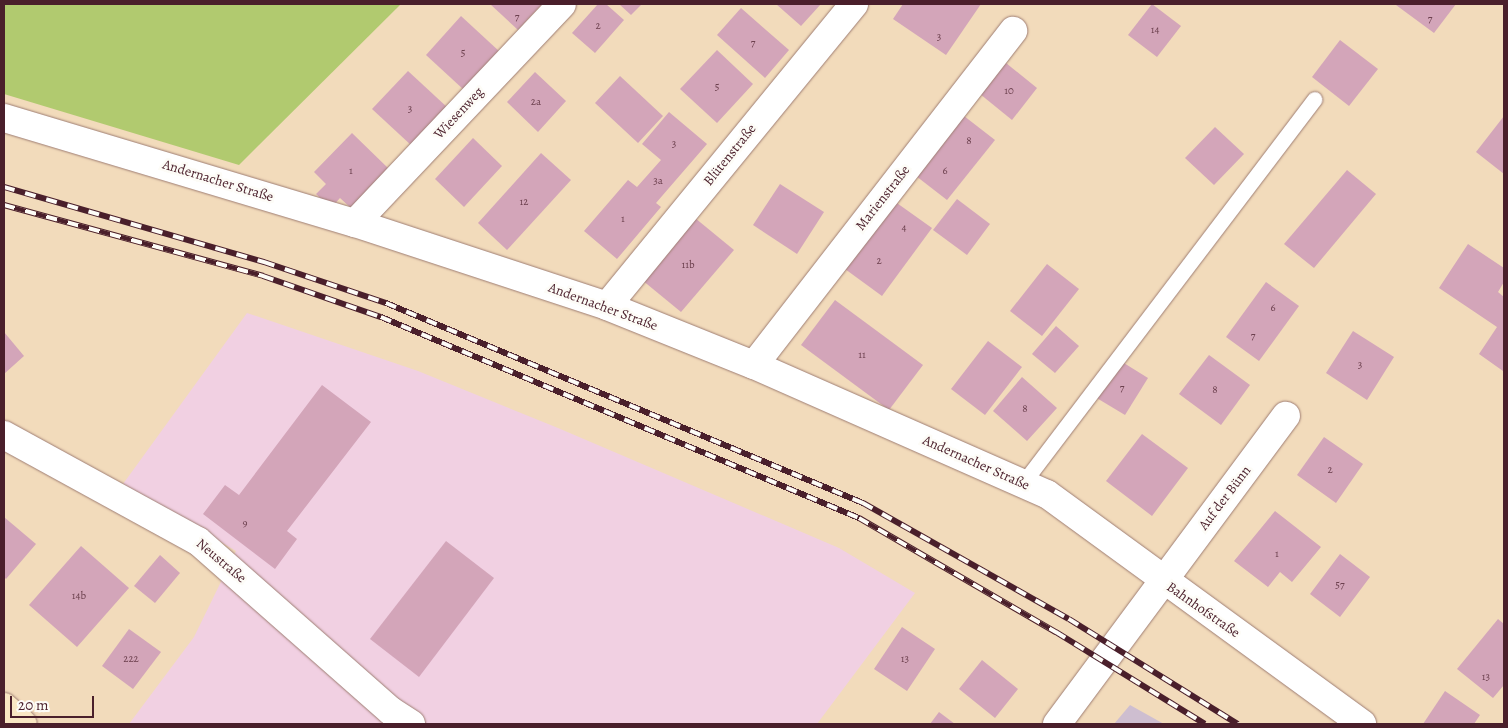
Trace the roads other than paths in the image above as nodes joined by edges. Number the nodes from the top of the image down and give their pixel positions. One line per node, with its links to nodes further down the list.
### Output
1 (562, 4): 6 (street, Wiesenweg)
2 (854, 4): 7 (street, Blütenstraße)
3 (1013, 31): 8 (street, Marienstraße)
4 (1314, 99): 11 (lane)
5 (4, 118): 6 (street, Andernacher Straße)
6 (355, 223): 7 (street, Andernacher Straße)
7 (606, 306): 8 (street, Andernacher Straße)
8 (754, 365): 11 (street, Andernacher Straße)
9 (1286, 416): 12 (street, Auf der Bünn)
10 (4, 436): 15 (street, Neustraße)
11 (1022, 483): 12 (street, Andernacher Straße)
12 (1164, 580): 16 (street, Bahnhofstraße); 17 (street, Bahnhofstraße)
13 (4, 707): 14 (main road)
14 (23, 724)
15 (411, 724)
16 (1057, 724)
17 (1362, 724)

